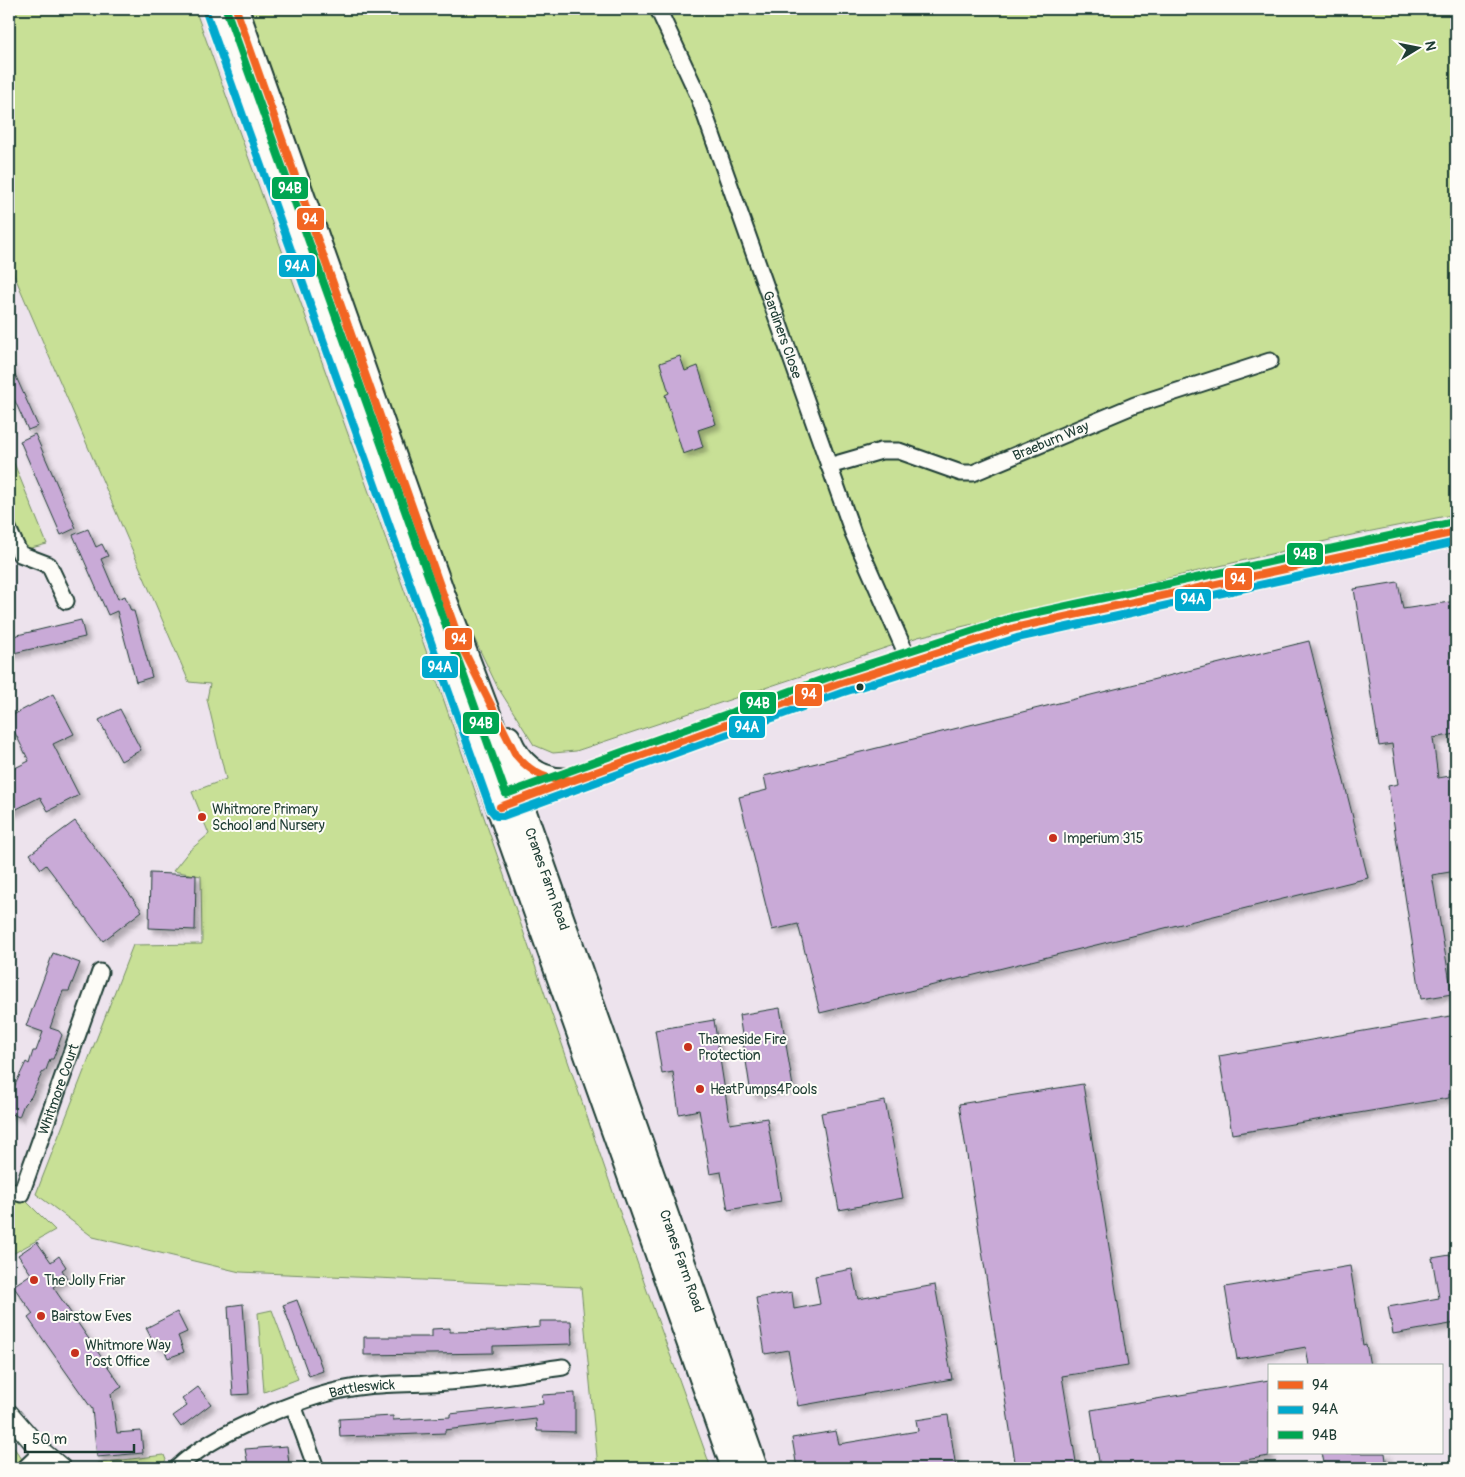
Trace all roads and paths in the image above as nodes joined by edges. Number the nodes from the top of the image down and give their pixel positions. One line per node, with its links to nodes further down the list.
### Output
1 (215, 9): 12 (main road, Cranes Farm Road)
2 (236, 9): 9 (main road, Cranes Farm Road)
3 (658, 9): 5 (street, Gardiners Close)
4 (1270, 361): 5 (street, Braeburn Way)
5 (829, 466): 10 (street, Gardiners Close)
6 (9, 531): 8 (street)
7 (1456, 532): 10 (street)
8 (66, 601)
9 (461, 645): 11 (main road); 12 (main road, Cranes Farm Road)
10 (909, 660): 11 (street)
11 (574, 780): 12 (street)
12 (510, 803): 13 (main road, Cranes Farm Road)
13 (545, 904): 24 (main road, Cranes Farm Road); 25 (main road, Cranes Farm Road)
14 (100, 972): 15 (street, Whitmore Court)
15 (9, 1190)
16 (563, 1367): 17 (street, Battleswick)
17 (293, 1405): 22 (street, Battleswick); 23 (street)
18 (9, 1414): 19 (street)
19 (42, 1452): 20 (street); 21 (street)
20 (25, 1468)
21 (61, 1468)
22 (177, 1468)
23 (316, 1468)
24 (734, 1468)
25 (755, 1468)

